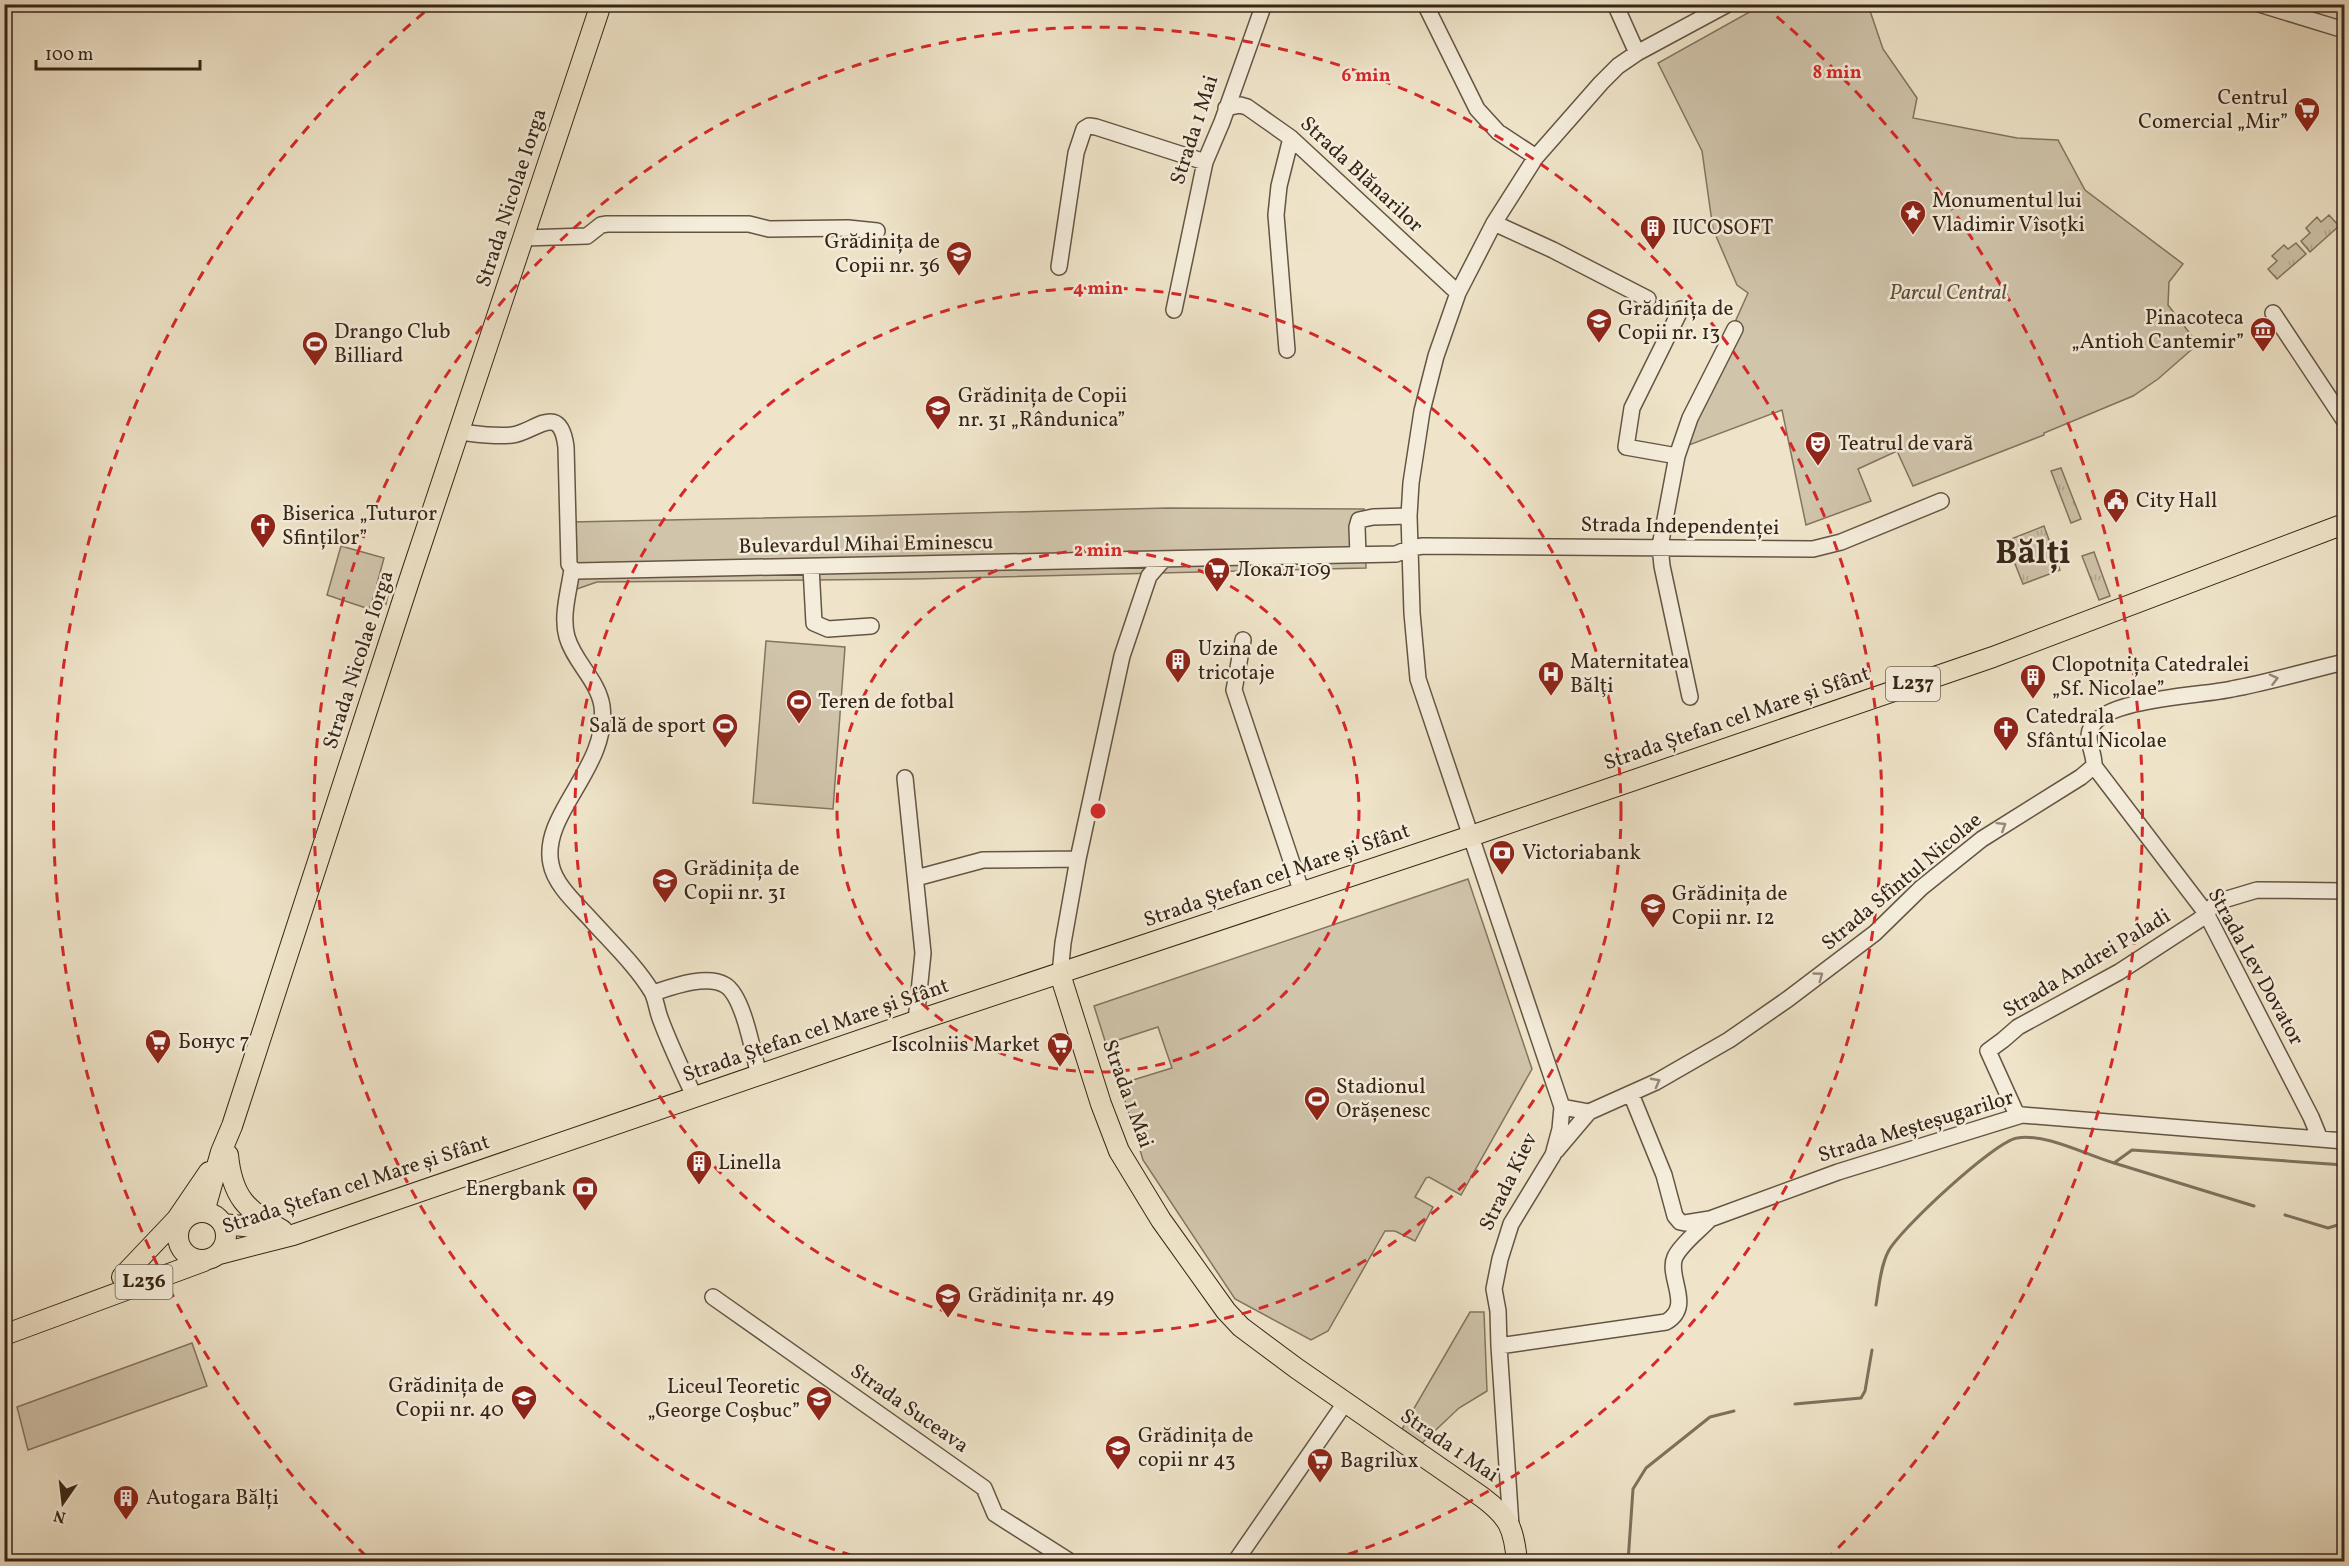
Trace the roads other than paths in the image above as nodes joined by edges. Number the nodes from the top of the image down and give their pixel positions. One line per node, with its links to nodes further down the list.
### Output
1 (602, 4): 15 (main road, Strada Nicolae Iorga)
2 (1425, 4): 11 (street)
3 (1615, 4): 8 (street)
4 (1728, 4): 8 (street, Strada Kiev)
5 (2259, 4): 7 (street)
6 (1262, 6): 9 (street, Strada 1 Mai)
7 (2344, 30)
8 (1637, 53): 11 (street, Strada Kiev)
9 (1226, 108): 10 (street, Strada Blănarilor); 12 (street, Strada 1 Mai)
10 (1291, 138): 17 (street, Strada Blănarilor); 23 (street)
11 (1536, 157): 13 (street, Strada Kiev)
12 (1205, 162): 16 (street); 20 (street, Strada 1 Mai)
13 (1494, 223): 17 (street, Strada Kiev); 18 (street)
14 (877, 231): 15 (street)
15 (524, 238): 25 (main road, Strada Nicolae Iorga)
16 (1059, 267)
17 (1458, 293): 28 (street, Strada Kiev)
18 (1648, 299)
19 (1682, 309): 26 (street)
20 (1174, 310)
21 (2274, 313): 24 (street)
22 (1735, 329): 26 (street)
23 (1287, 350)
24 (2344, 420)
25 (460, 432): 35 (street); 59 (main road, Strada Nicolae Iorga)
26 (1677, 456): 30 (street)
27 (1941, 501): 30 (street, Strada Independenței)
28 (1409, 516): 31 (street, Strada Kiev); 32 (street)
29 (2344, 524): 42 (main road, Strada Ștefan cel Mare și Sfânt / L237)
30 (1660, 546): 31 (street, Strada Independenței); 39 (street)
31 (1410, 548): 32 (street, Bulevardul Mihai Eminescu); 42 (street, Strada Kiev)
32 (1358, 555): 33 (street, Bulevardul Mihai Eminescu)
33 (1163, 560): 34 (street, Bulevardul Mihai Eminescu); 43 (street, Strada 1 Mai)
34 (811, 567): 35 (street, Bulevardul Mihai Eminescu); 36 (street)
35 (572, 569): 49 (street)
36 (871, 626)
37 (1243, 639): 46 (street)
38 (2344, 662): 40 (street, one-way to 38)
39 (1690, 697)
40 (2094, 766): 47 (street, Strada Lev Dovator); 52 (street, Strada Sfîntul Nicolae, one-way to 40)
41 (905, 778): 44 (street)
42 (1471, 836): 46 (main road, Strada Ștefan cel Mare și Sfânt); 54 (street, Strada Kiev)
43 (1078, 858): 44 (street); 48 (street, Strada 1 Mai)
44 (916, 878): 50 (street)
45 (2344, 891): 47 (street, Strada Andrei Paladi)
46 (1302, 892): 48 (main road, Strada Ștefan cel Mare și Sfânt)
47 (2206, 913): 56 (street, Strada Andrei Paladi); 57 (street, Strada Lev Dovator)
48 (1060, 974): 50 (main road, Strada Ștefan cel Mare și Sfânt); 71 (main road, Strada 1 Mai)
49 (653, 993): 51 (street); 53 (street)
50 (916, 1021): 51 (main road, Strada Ștefan cel Mare și Sfânt)
51 (759, 1075): 53 (main road, Strada Ștefan cel Mare și Sfânt)
52 (1631, 1094): 55 (street, Strada Sfîntul Nicolae); 62 (street, Strada Meșteșugarilor)
53 (695, 1098): 64 (main road, Strada Ștefan cel Mare și Sfânt)
54 (1562, 1107): 55 (street); 60 (street, Strada Kiev)
55 (1589, 1112): 60 (street)
56 (2017, 1115): 57 (street, Strada Meșteșugarilor); 62 (street, Strada Meșteșugarilor)
57 (2320, 1139): 58 (street, Strada Meșteșugarilor)
58 (2344, 1141)
59 (225, 1153): 61 (main road, Strada Nicolae Iorga); 64 (main road); 66 (main road)
60 (1553, 1155): 70 (street, Strada Kiev)
61 (213, 1217): 63 (main road, L236); 64 (main road); 65 (main road)
62 (1710, 1219): 70 (street)
63 (179, 1229): 65 (main road, L236); 66 (main road, L236)
64 (288, 1232): 65 (main road, Strada Ștefan cel Mare și Sfânt)
65 (211, 1257): 68 (main road, Strada Ștefan cel Mare și Sfânt / L236)
66 (122, 1277): 68 (main road, L236)
67 (714, 1297): 73 (street, Strada Suceava)
68 (83, 1304): 69 (main road, Strada Ștefan cel Mare și Sfânt)
69 (4, 1335)
70 (1499, 1346): 72 (street, Strada Kiev)
71 (1345, 1403): 72 (main road, Strada 1 Mai); 74 (street)
72 (1511, 1526): 75 (main road, Strada Kiev)
73 (1071, 1562)
74 (1235, 1562)
75 (1516, 1562)

